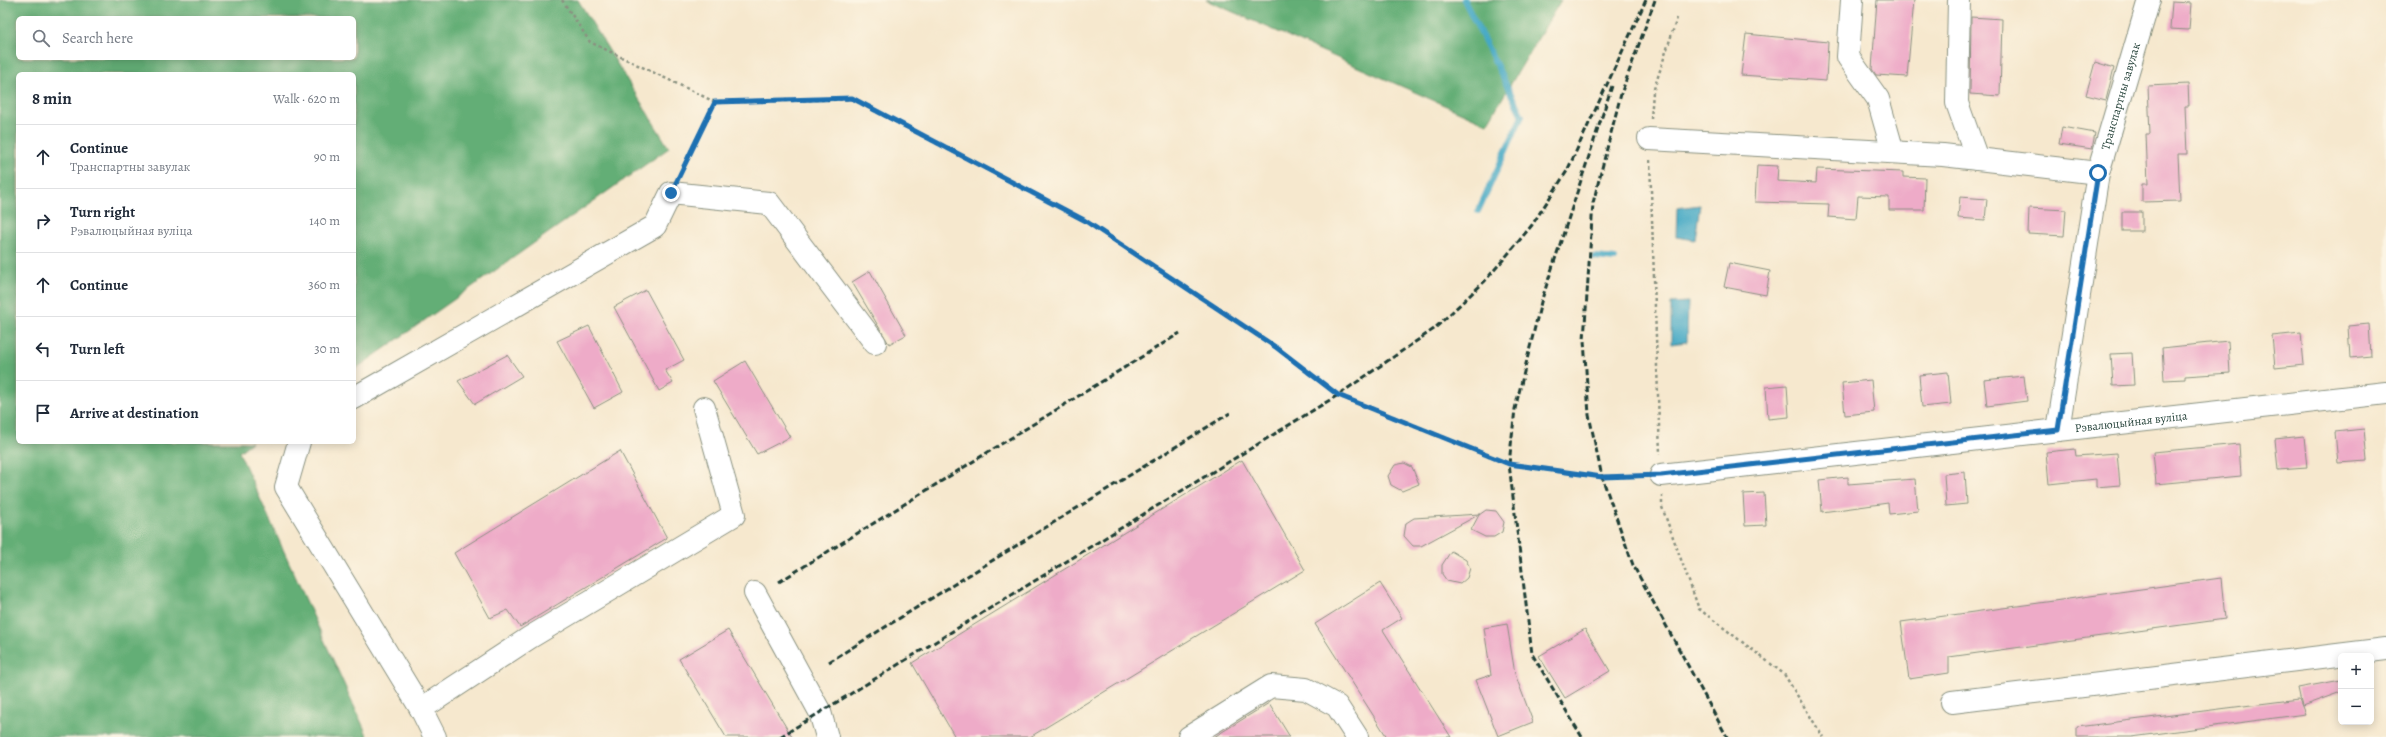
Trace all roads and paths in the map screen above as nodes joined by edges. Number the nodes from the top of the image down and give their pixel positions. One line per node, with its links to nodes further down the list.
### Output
1 (562, 0): 6 (path)
2 (1852, 0): 8 (street)
3 (1959, 0): 9 (street)
4 (2149, 0): 10 (street, Транспартны завулак)
5 (1677, 18): 7 (path)
6 (715, 102): 11 (path); 18 (path)
7 (1649, 139): 8 (street); 18 (path)
8 (1893, 152): 9 (street)
9 (1977, 159): 10 (street)
10 (2098, 173): 16 (street, Транспартны завулак)
11 (671, 193): 12 (street); 14 (street)
12 (875, 343)
13 (2386, 392): 16 (street, Рэвалюцыйная вуліца)
14 (356, 397)
15 (704, 408): 22 (street)
16 (2058, 430): 18 (street, Рэвалюцыйная вуліца)
17 (298, 444): 22 (street)
18 (1661, 475): 27 (path)
19 (754, 593): 24 (street)
20 (2386, 649): 21 (street)
21 (1952, 702)
22 (421, 709): 23 (street)
23 (435, 737)
24 (827, 737)
25 (1189, 737): 26 (street)
26 (1357, 737)
27 (1823, 737)

